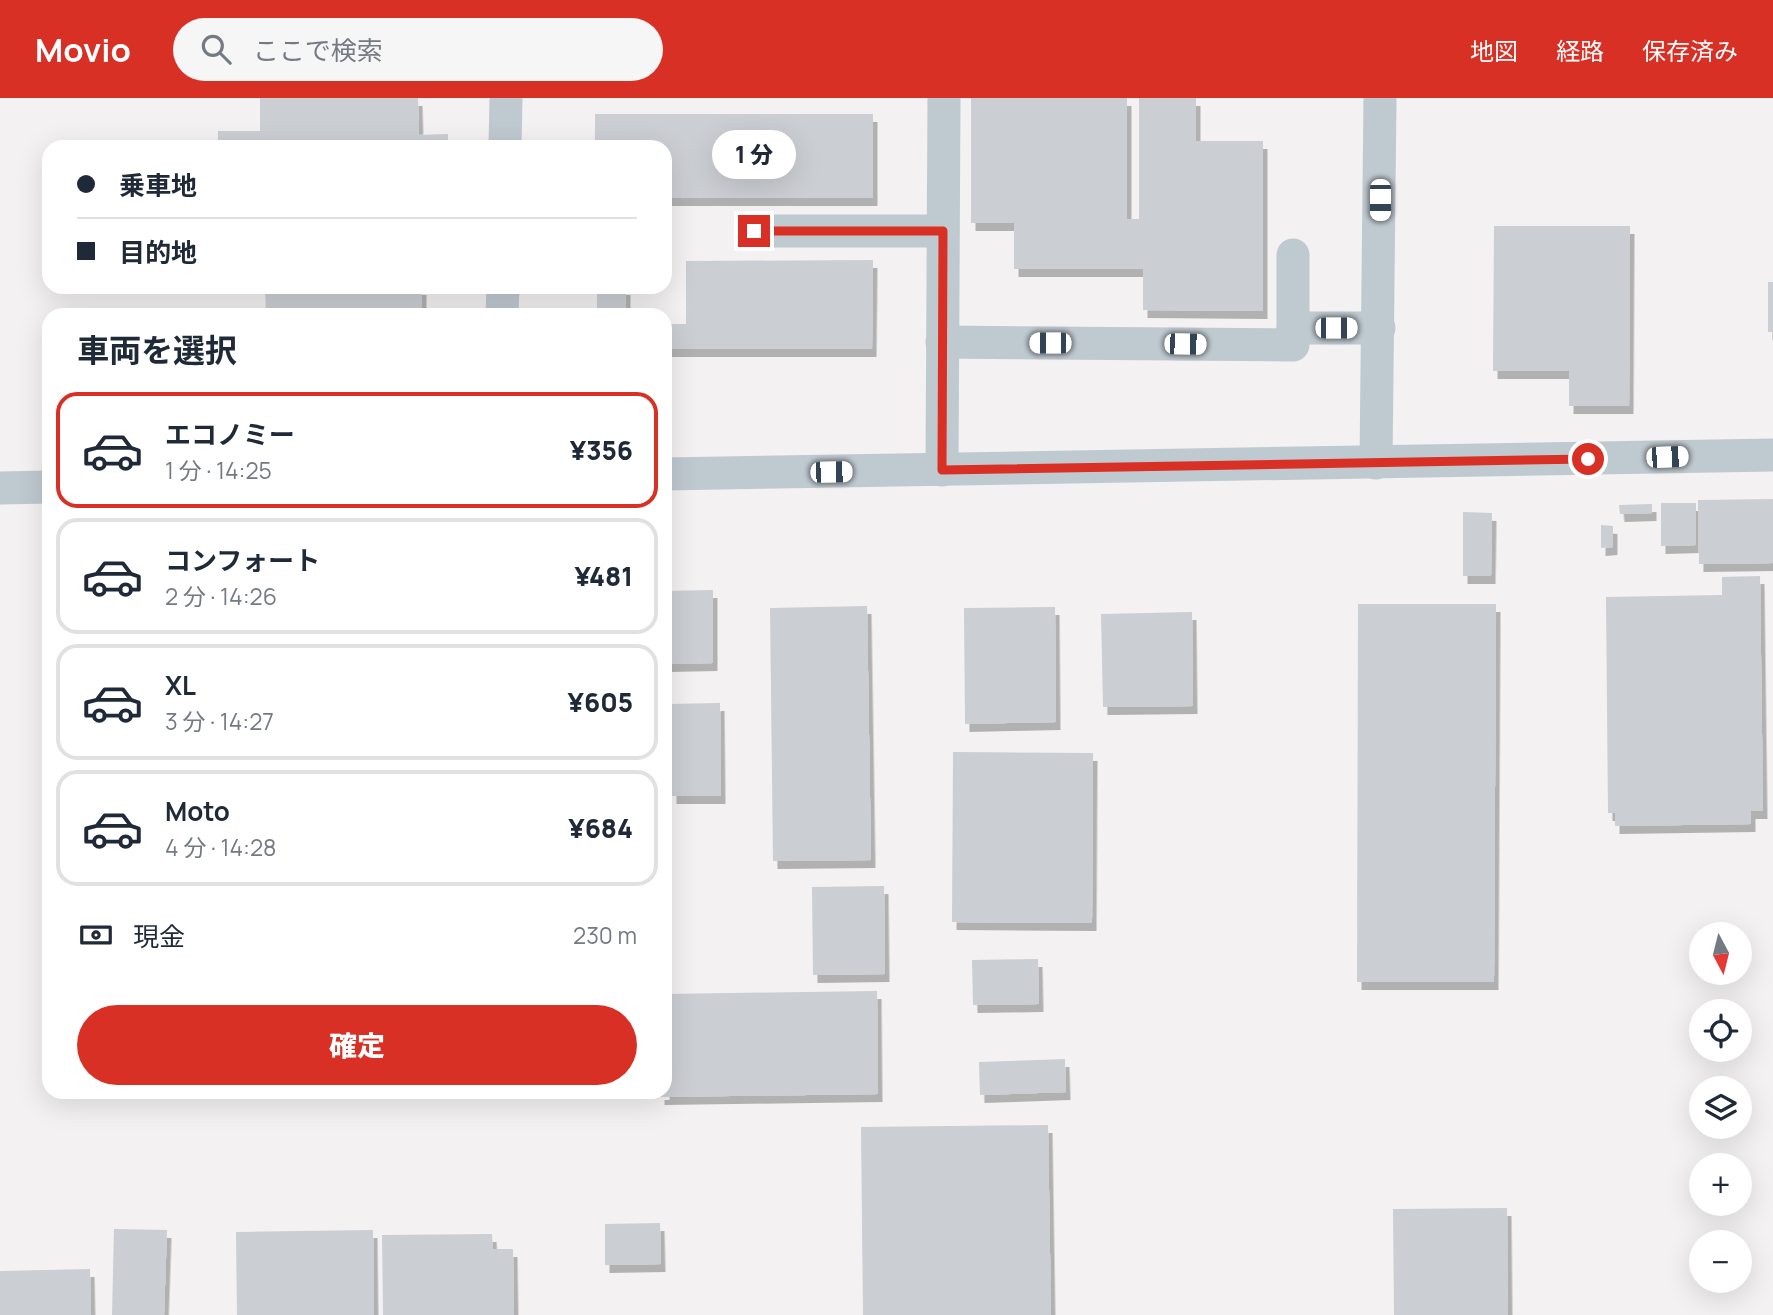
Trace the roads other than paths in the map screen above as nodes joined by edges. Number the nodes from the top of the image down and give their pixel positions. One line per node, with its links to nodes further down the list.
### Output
1 (506, 98): 4 (street)
2 (944, 98): 6 (street)
3 (1380, 98): 9 (street)
4 (505, 140)
5 (754, 231): 6 (street)
6 (943, 231): 10 (street)
7 (1293, 255): 8 (street)
8 (1293, 328): 9 (street); 10 (street)
9 (1379, 328): 12 (street)
10 (942, 342): 13 (street)
11 (1773, 454): 12 (street)
12 (1376, 463): 13 (street)
13 (942, 470): 14 (street)
14 (672, 474)
15 (42, 487): 16 (street)
16 (0, 488)

